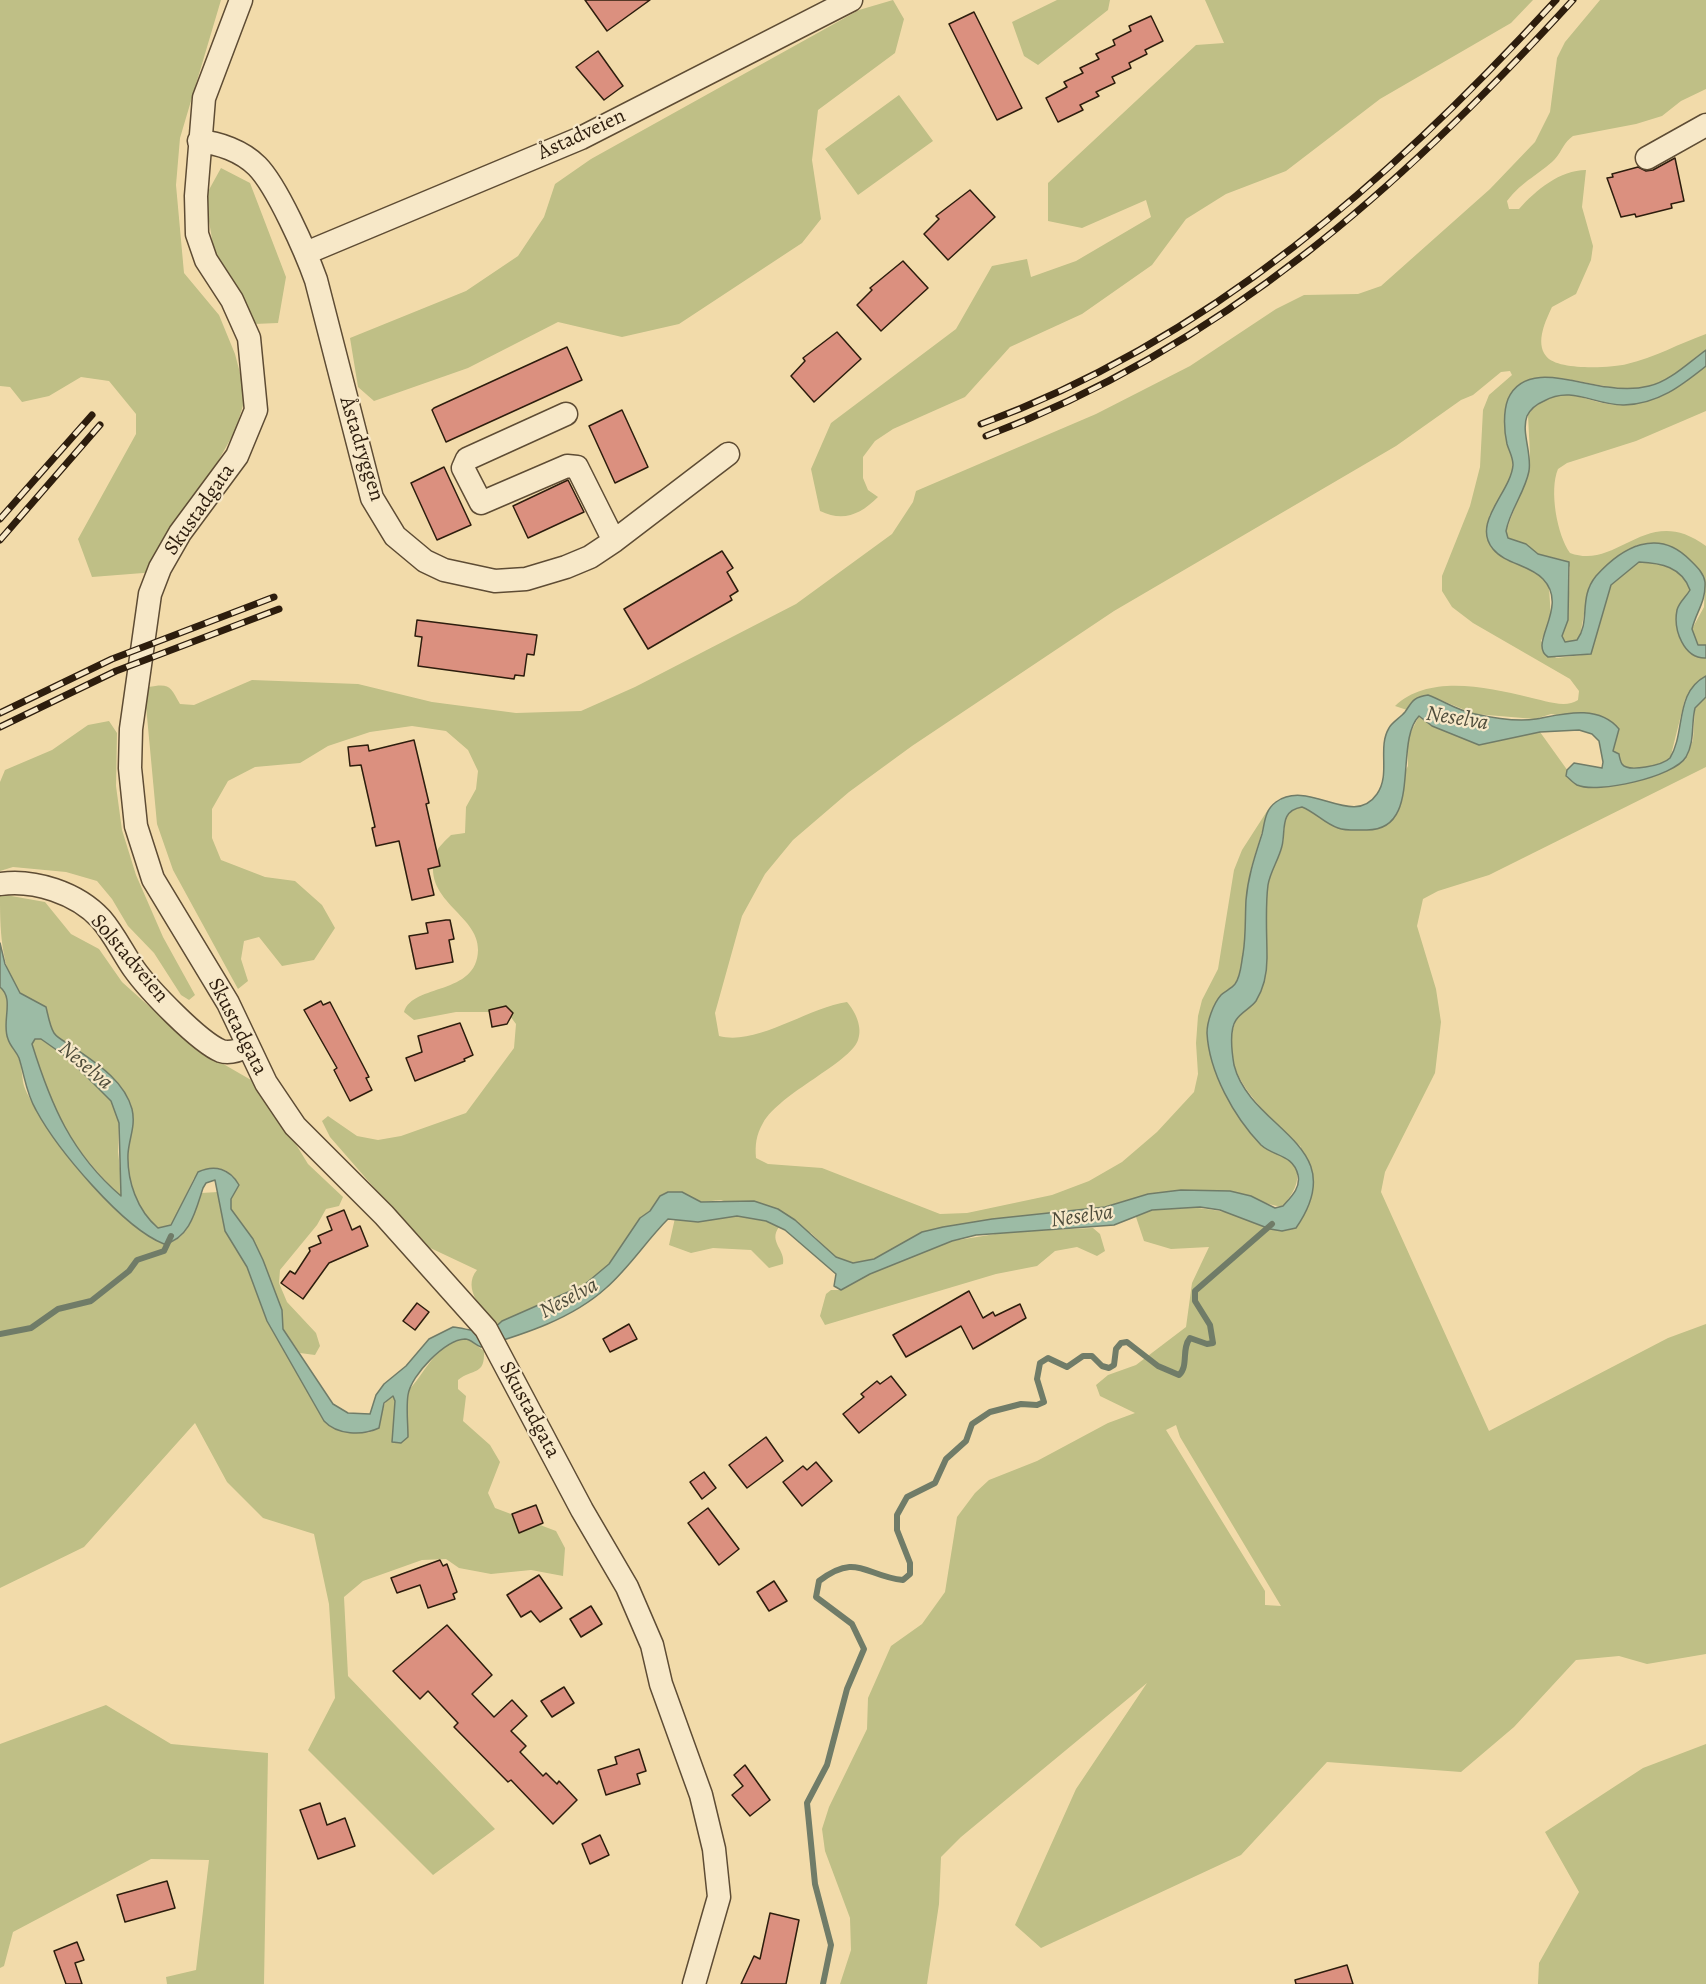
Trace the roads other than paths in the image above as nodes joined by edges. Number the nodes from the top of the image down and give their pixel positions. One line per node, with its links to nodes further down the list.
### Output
1 (241, 0): 4 (street, Skustadgata)
2 (850, 0): 6 (street, Åstadveien)
3 (1706, 125): 5 (street)
4 (199, 141): 6 (street, Åstadryggen); 11 (street, Skustadgata)
5 (1647, 158)
6 (306, 253): 9 (street, Åstadryggen)
7 (566, 414): 9 (street)
8 (728, 454): 9 (street, Åstadryggen)
9 (614, 541)
10 (0, 884): 11 (street, Solstadveien)
11 (248, 1046): 12 (street, Skustadgata)
12 (694, 1984)

